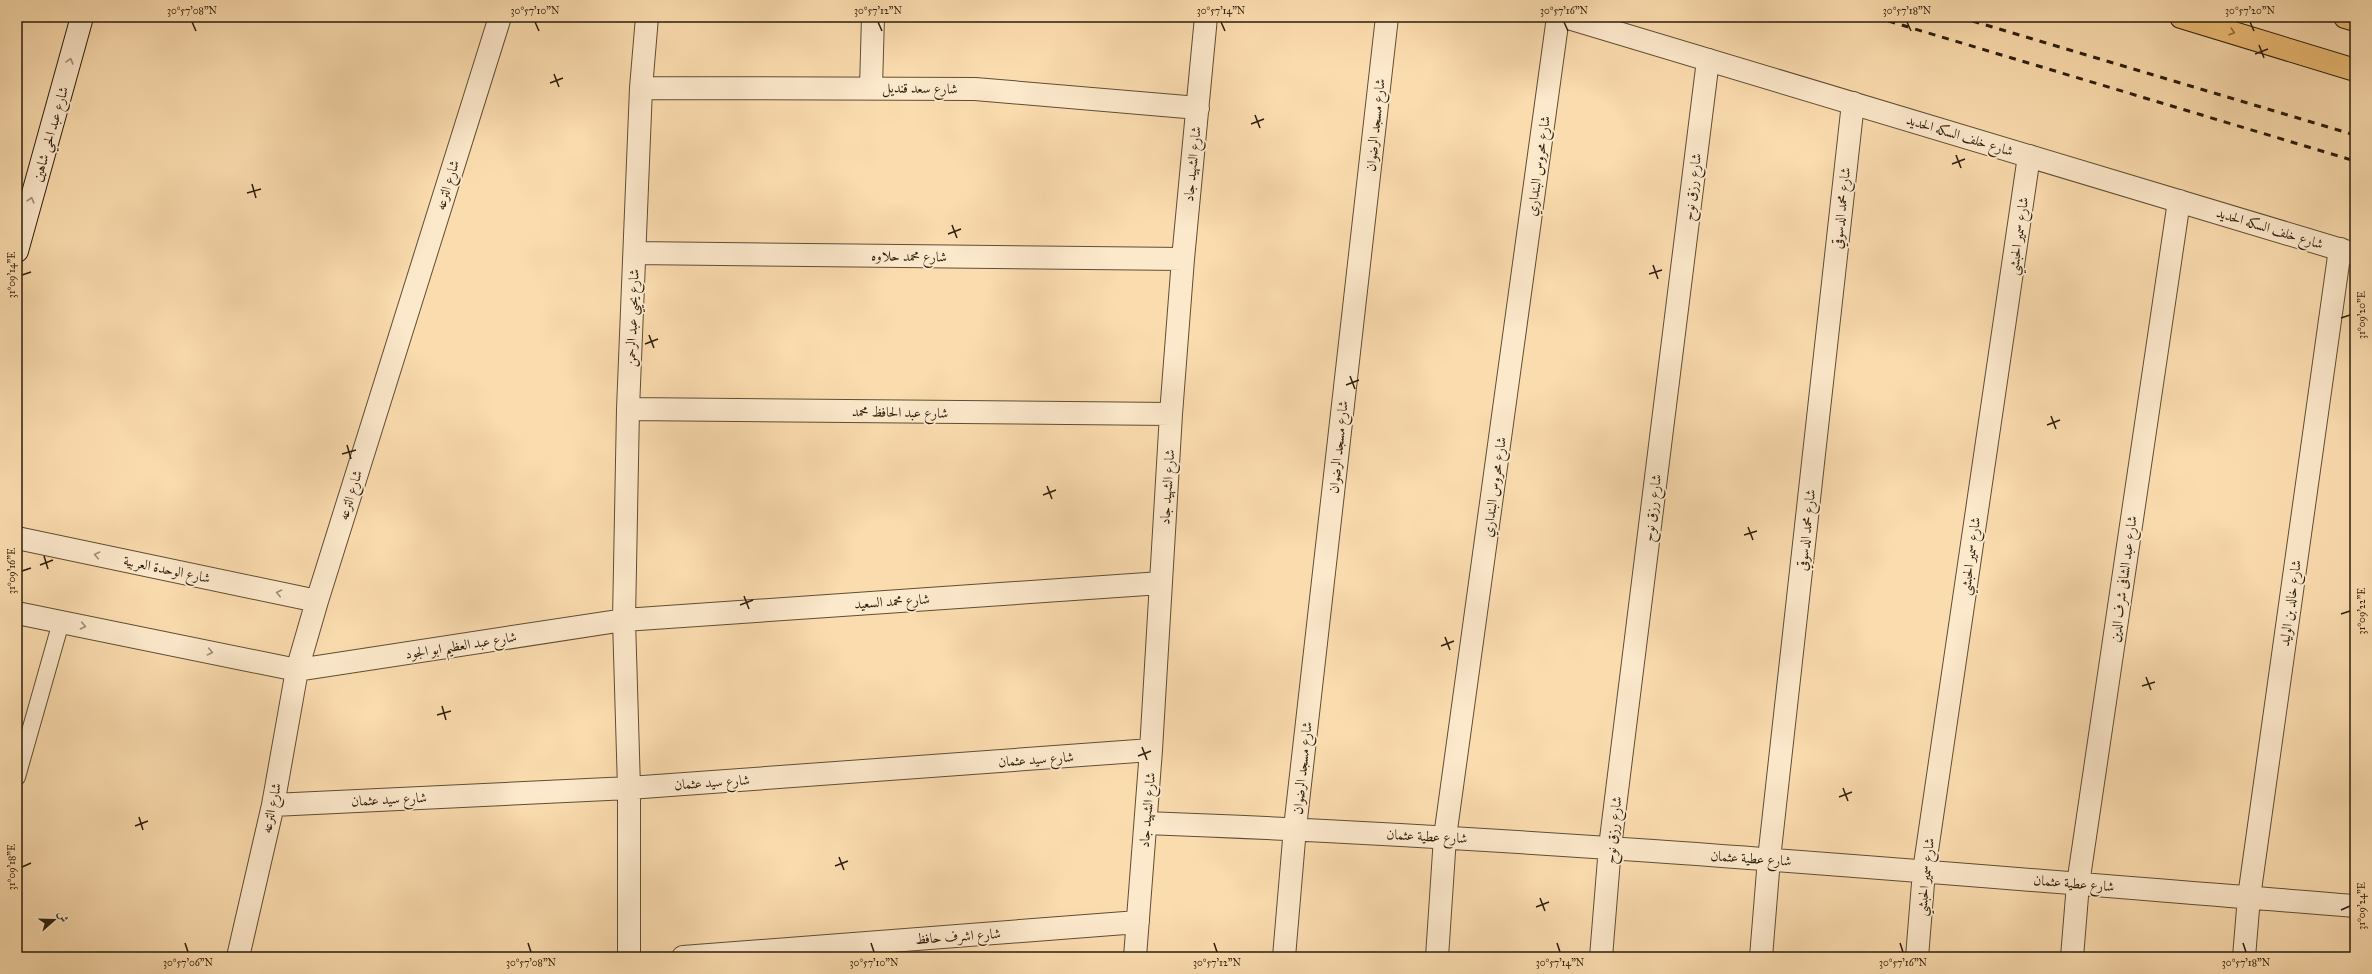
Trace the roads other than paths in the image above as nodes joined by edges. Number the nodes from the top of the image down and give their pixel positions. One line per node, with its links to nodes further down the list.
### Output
1 (82, 17): 20 (street, شارع عبد الحي شاهين, one-way to 1)
2 (500, 17): 28 (street, شارع الترعه)
3 (647, 17): 15 (street, شارع يحيي عبد الرحمن)
4 (873, 17): 14 (street)
5 (1206, 17): 17 (street, شارع الشهيد جاد)
6 (1387, 17): 38 (street, شارع مسجد الرضوان)
7 (1558, 17): 39 (street, شارع محروس البنداري)
8 (1565, 17): 12 (street, شارع خلف السكه الحديد)
9 (2181, 17): 13 (main road, one-way to 13)
10 (2345, 17): 11 (main road)
11 (2355, 20)
12 (1708, 60): 16 (street, شارع خلف السكه الحديد); 40 (street, شارع رزق نوح)
13 (2355, 70)
14 (871, 87): 15 (street, شارع سعد قنديل); 17 (street, شارع سعد قنديل)
15 (641, 88): 22 (street, شارع يحيي عبد الرحمن)
16 (1853, 103): 18 (street, شارع خلف السكه الحديد); 41 (street, شارع محمد الدسوقي)
17 (1198, 108): 23 (street, شارع الشهيد جاد)
18 (2029, 156): 19 (street, شارع خلف السكه الحديد); 42 (street, شارع سمير الحبشي)
19 (2179, 201): 21 (street, شارع خلف السكه الحديد); 43 (street, شارع عبد الشافى شرف الدين)
20 (17, 251)
21 (2347, 252): 44 (street, شارع خالد بن الوليد)
22 (634, 253): 23 (street, شارع محمد حلاوه); 24 (street, شارع يحيي عبد الرحمن)
23 (1183, 259): 25 (street, شارع الشهيد جاد)
24 (628, 409): 25 (street, شارع عبد الحافظ محمد); 30 (street, شارع يحيي عبد الرحمن)
25 (1171, 414): 27 (street, شارع الشهيد جاد)
26 (17, 538): 28 (street, شارع الوحدة العربية, one-way to 26)
27 (1161, 582): 30 (street, شارع محمد السعيد); 33 (street, شارع الشهيد جاد)
28 (317, 601): 32 (street, شارع الترعه)
29 (17, 613): 31 (street)
30 (624, 620): 32 (street, شارع عبد العظيم ابو الجود); 35 (street, شارع يحيي عبد الرحمن)
31 (61, 622): 32 (street, one-way to 32); 34 (lane)
32 (297, 670): 36 (street, شارع الترعه)
33 (1151, 750): 35 (street, شارع سيد عثمان); 37 (street, شارع الشهيد جاد)
34 (17, 776)
35 (628, 788): 36 (street, شارع سيد عثمان); 48 (street, شارع يحيي عبد الرحمن)
36 (273, 805): 47 (street, شارع الترعه)
37 (1146, 823): 38 (street, شارع عطية عثمان); 46 (street, شارع الشهيد جاد)
38 (1295, 828): 39 (street, شارع عطية عثمان); 51 (street, شارع مسجد الرضوان)
39 (1445, 837): 40 (street, شارع عطية عثمان); 52 (street, شارع محروس البنداري)
40 (1610, 847): 41 (street, شارع عطية عثمان); 53 (street, شارع رزق نوح)
41 (1769, 859): 42 (street, شارع عطية عثمان); 54 (street, شارع محمد الدسوقي)
42 (1924, 871): 43 (street, شارع عطية عثمان); 55 (street, شارع سمير الحبشي)
43 (2078, 884): 44 (street, شارع عطية عثمان); 56 (street, شارع عبد الشافى شرف الدين)
44 (2249, 897): 45 (street, شارع عطية عثمان); 57 (street, شارع خالد بن الوليد)
45 (2355, 906)
46 (1138, 922): 49 (street, شارع اشرف حافظ); 50 (street, شارع الشهيد جاد)
47 (238, 957)
48 (629, 957)
49 (683, 957)
50 (1135, 957)
51 (1284, 957)
52 (1437, 957)
53 (1601, 957)
54 (1761, 957)
55 (1917, 957)
56 (2072, 957)
57 (2244, 957)

